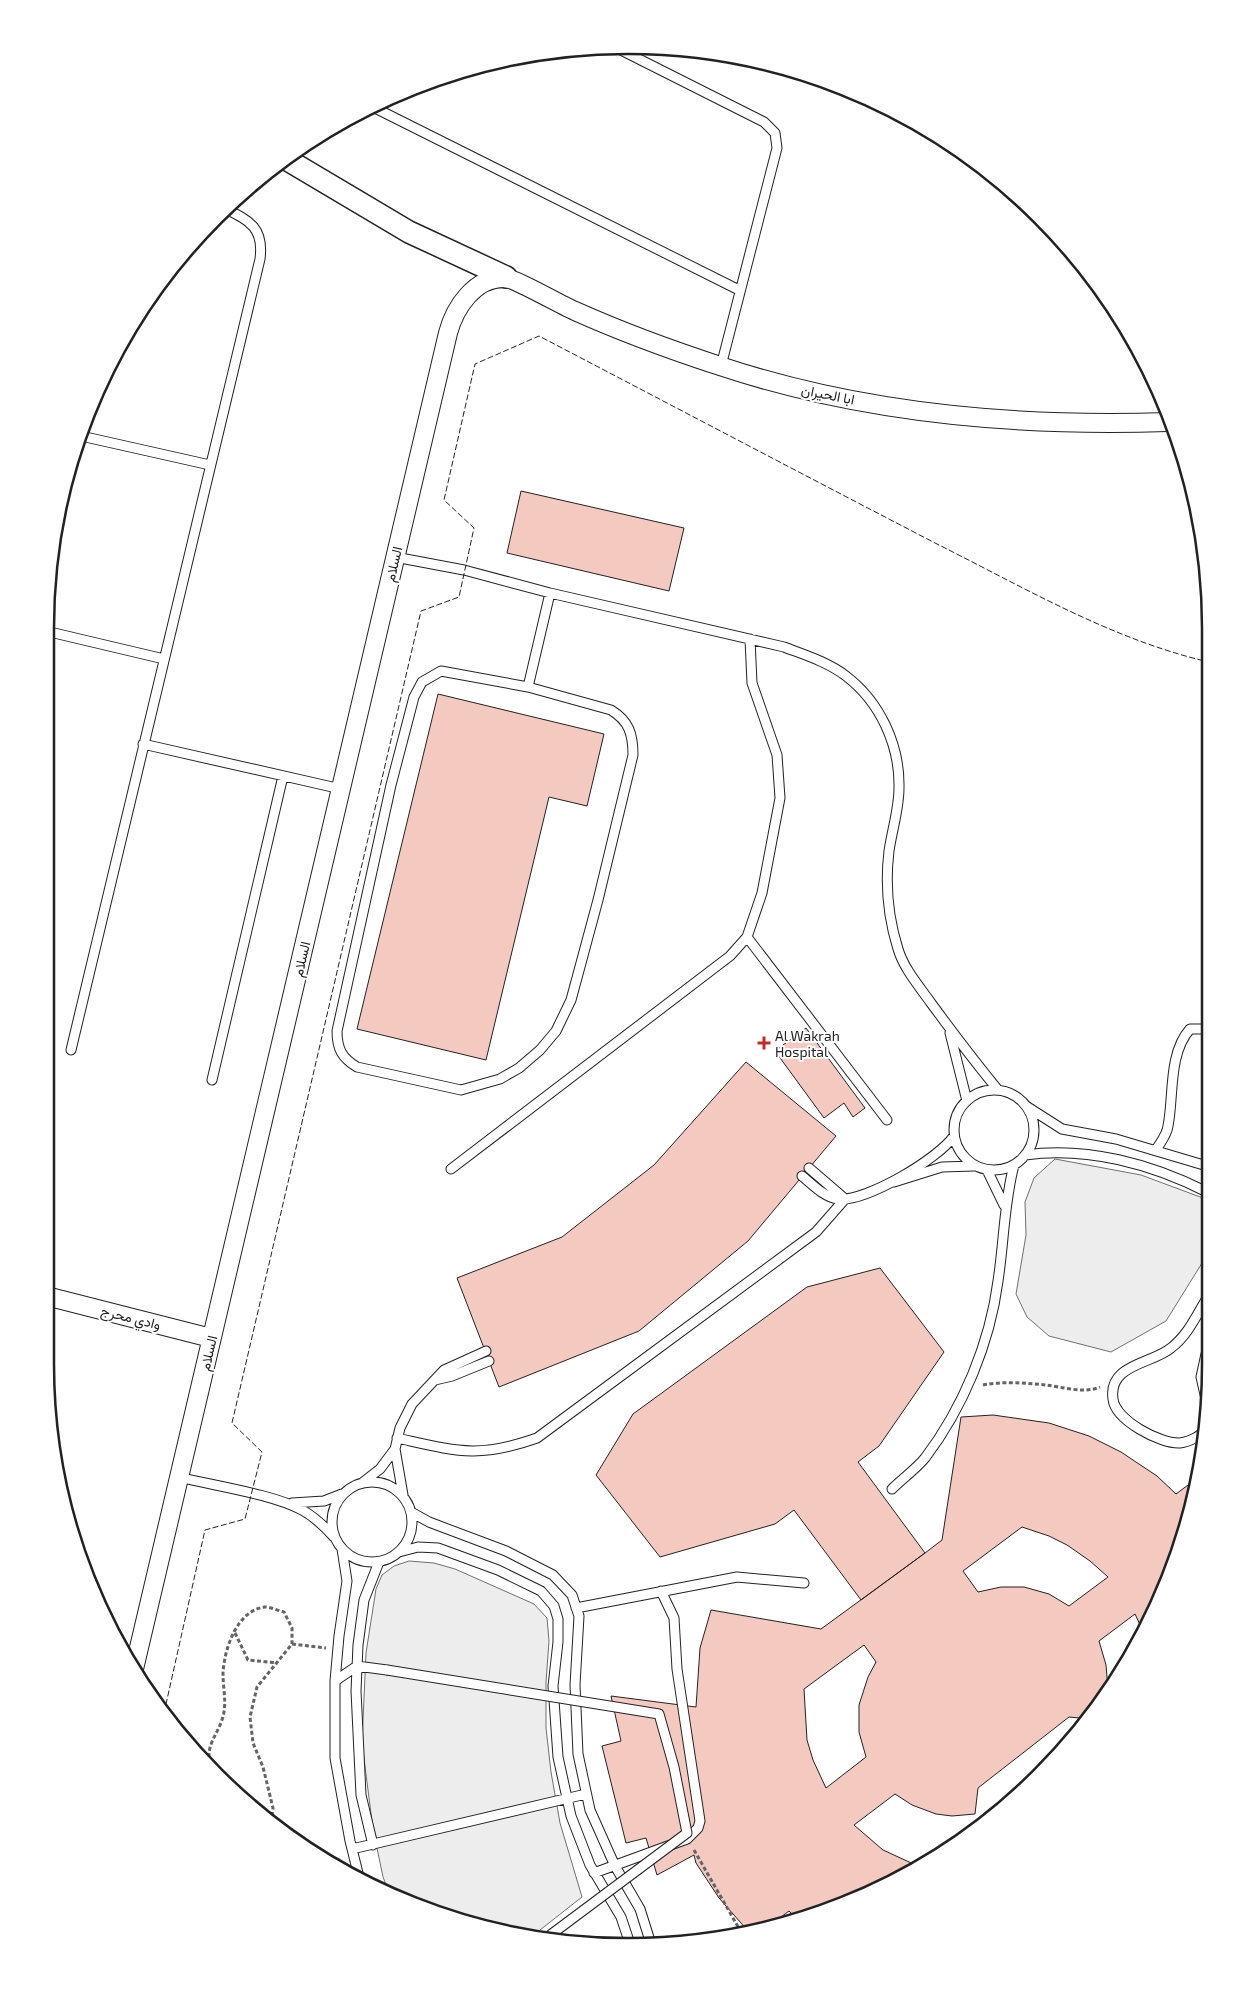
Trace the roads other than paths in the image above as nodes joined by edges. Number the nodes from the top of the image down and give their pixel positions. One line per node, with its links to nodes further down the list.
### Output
1 (628, 54): 6 (lane)
2 (380, 110): 6 (lane)
3 (291, 163): 5 (street)
4 (232, 213): 10 (lane)
5 (506, 277): 7 (street, ابا الحيران); 11 (street, السلام)
6 (740, 290): 7 (lane)
7 (721, 366): 8 (street, ابا الحيران)
8 (1164, 422)
9 (86, 437): 10 (lane)
10 (210, 465): 15 (lane)
11 (395, 557): 12 (lane); 19 (street, السلام)
12 (550, 593): 14 (lane); 16 (lane)
13 (54, 633): 15 (lane)
14 (750, 639): 20 (lane); 22 (lane)
15 (164, 659): 17 (lane)
16 (528, 687): 16 (lane)
17 (144, 744): 18 (lane); 23 (lane)
18 (283, 776): 19 (lane); 24 (lane)
19 (340, 790): 45 (street, السلام)
20 (747, 937): 28 (lane); 36 (lane)
21 (1202, 1029): 30 (lane)
22 (949, 1030): 25 (lane); 26 (lane)
23 (70, 1050)
24 (212, 1080)
25 (998, 1090): 26 (lane); 27 (lane)
26 (966, 1101): 29 (lane)
27 (1025, 1105): 30 (lane); 31 (lane)
28 (888, 1120)
29 (954, 1136): 34 (lane); 39 (lane)
30 (1156, 1150): 32 (lane)
31 (1025, 1155): 33 (lane); 40 (lane)
32 (1202, 1164)
33 (1014, 1165): 37 (lane); 42 (lane)
34 (975, 1166): 37 (lane); 39 (lane)
35 (809, 1168): 41 (lane)
36 (451, 1169)
37 (987, 1170): 42 (lane)
38 (802, 1176): 41 (lane)
39 (892, 1183): 41 (lane)
40 (1202, 1190)
41 (845, 1198): 50 (lane)
42 (1006, 1210): 54 (lane)
43 (54, 1298): 45 (street, وادي محرج)
44 (1202, 1307): 49 (lane)
45 (211, 1338): 52 (street, السلام)
46 (486, 1351): 48 (lane)
47 (490, 1361): 48 (lane)
48 (435, 1380): 50 (lane)
49 (1197, 1436)
50 (398, 1438): 51 (lane)
51 (395, 1449): 53 (lane); 56 (lane)
52 (180, 1477): 57 (lane); 66 (street, السلام)
53 (360, 1484): 55 (lane); 56 (lane)
54 (892, 1489)
55 (344, 1493): 57 (lane); 59 (lane)
56 (404, 1498): 58 (lane)
57 (282, 1502): 59 (lane)
58 (410, 1512): 61 (lane); 65 (lane)
59 (334, 1538): 60 (lane)
60 (342, 1549): 62 (lane); 68 (lane)
61 (399, 1552): 62 (lane); 70 (lane)
62 (379, 1562): 67 (lane)
63 (804, 1583): 64 (lane)
64 (661, 1591): 65 (lane); 73 (lane)
65 (576, 1608): 69 (lane)
66 (136, 1659)
67 (357, 1666): 68 (lane); 71 (lane); 76 (lane, bridge)
68 (335, 1681): 72 (lane)
69 (586, 1794): 70 (lane); 73 (lane)
70 (567, 1798): 71 (lane); 75 (lane)
71 (373, 1845): 72 (lane)
72 (352, 1849): 74 (lane)
73 (615, 1866): 75 (lane); 77 (lane)
74 (357, 1870)
75 (594, 1872): 78 (lane)
76 (553, 1933)
77 (649, 1937)
78 (628, 1938)

